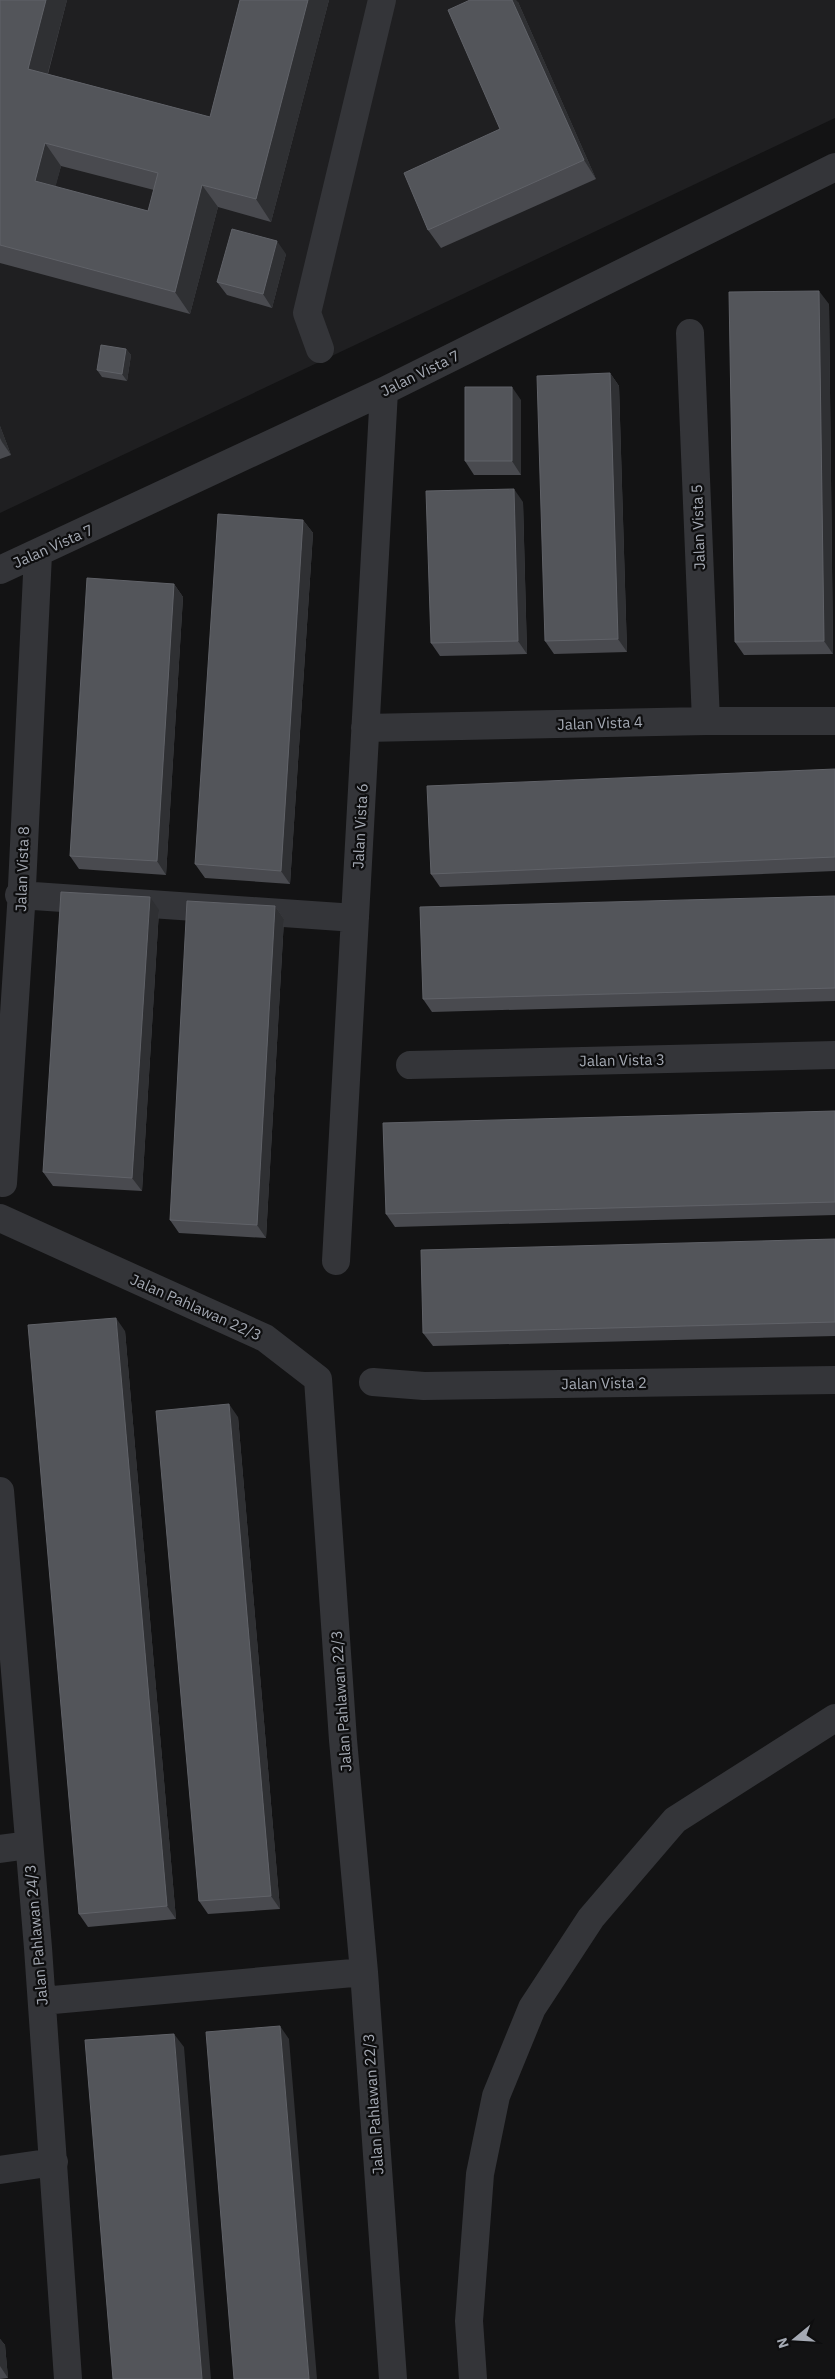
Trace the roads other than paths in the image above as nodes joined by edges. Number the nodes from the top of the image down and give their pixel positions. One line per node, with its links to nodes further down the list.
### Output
1 (382, 0): 4 (street)
2 (835, 167): 5 (street, Jalan Vista 7)
3 (690, 333): 8 (street, Jalan Vista 5)
4 (320, 349)
5 (384, 391): 6 (street, Jalan Vista 7); 10 (street, Jalan Vista 6)
6 (38, 554): 7 (street, Jalan Vista 7); 11 (street, Jalan Vista 8)
7 (0, 570)
8 (706, 721): 9 (street, Jalan Vista 4); 10 (street, Jalan Vista 4)
9 (835, 721)
10 (366, 728): 12 (street, Jalan Vista 6)
11 (13, 906): 12 (street); 15 (street, Jalan Vista 8)
12 (355, 918): 17 (street, Jalan Vista 6)
13 (835, 1055): 14 (street, Jalan Vista 3)
14 (410, 1065)
15 (3, 1183)
16 (0, 1218): 25 (street, Jalan Pahlawan 22/3)
17 (336, 1261)
18 (835, 1380): 19 (street, Jalan Vista 2)
19 (372, 1382)
20 (0, 1491): 21 (street, Jalan Pahlawan 24/3)
21 (2, 1527): 23 (street, Jalan Pahlawan 24/3)
22 (835, 1718): 31 (street)
23 (29, 1845): 24 (street); 26 (street, Jalan Pahlawan 24/3)
24 (0, 1849)
25 (364, 1972): 26 (street); 30 (street, Jalan Pahlawan 22/3)
26 (42, 2001): 27 (street, Jalan Pahlawan 24/3)
27 (54, 2162): 28 (street); 29 (street, Jalan Pahlawan 24/3)
28 (0, 2170)
29 (68, 2379)
30 (393, 2379)
31 (473, 2379)

